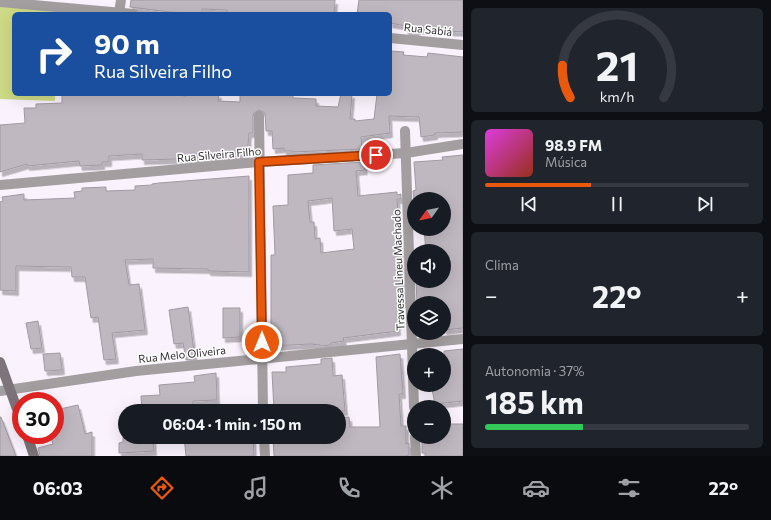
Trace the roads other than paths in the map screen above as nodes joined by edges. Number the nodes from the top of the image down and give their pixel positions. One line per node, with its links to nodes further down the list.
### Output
1 (121, 0): 4 (street)
2 (0, 2): 3 (street)
3 (108, 12)
4 (119, 12)
5 (392, 38): 6 (street, Rua Sabiá)
6 (463, 45)
7 (259, 116): 11 (street)
8 (404, 132): 10 (street, Travessa Lineu Machado)
9 (463, 144): 10 (street, Rua Silveira Filho)
10 (406, 153): 11 (street, Rua Silveira Filho); 14 (street, Travessa Lineu Machado)
11 (259, 162): 12 (street, Rua Silveira Filho); 15 (street)
12 (0, 185)
13 (463, 339): 14 (street, Rua Melo Oliveira)
14 (412, 344): 15 (street, Rua Melo Oliveira); 18 (street, Travessa Lineu Machado)
15 (262, 358): 17 (street, Rua Melo Oliveira); 20 (street)
16 (0, 362): 17 (street)
17 (5, 391): 19 (street)
18 (414, 400)
19 (12, 404)
20 (264, 404)
21 (30, 444): 24 (street)
22 (264, 444): 25 (street)
23 (415, 444): 26 (street)
24 (34, 456)
25 (265, 456)
26 (416, 456)

